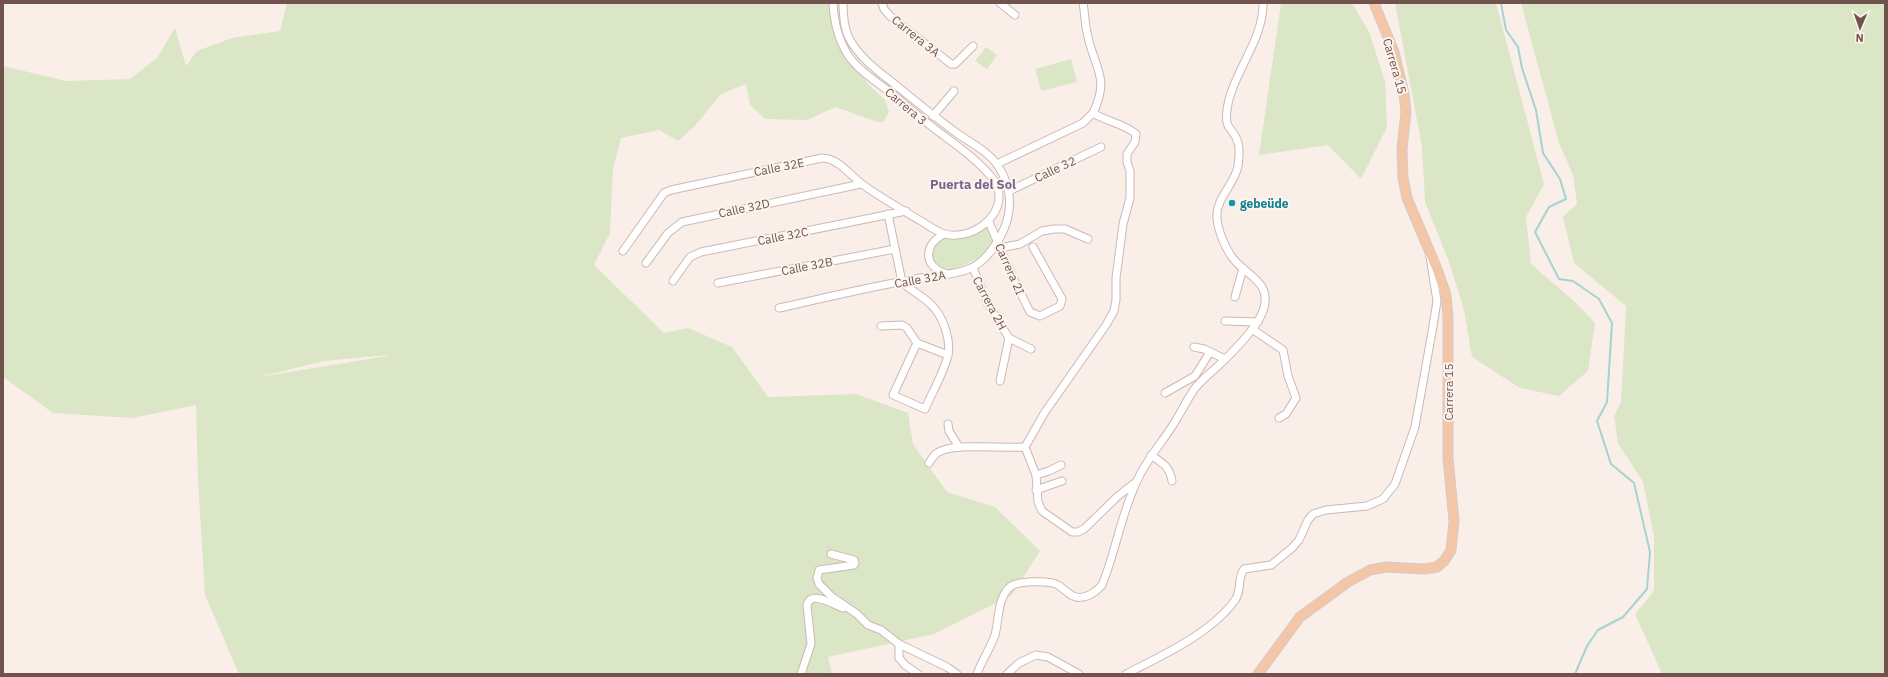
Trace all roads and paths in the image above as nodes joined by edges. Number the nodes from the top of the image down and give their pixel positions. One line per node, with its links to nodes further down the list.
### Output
1 (833, 3): 19 (street, Carrera 3)
2 (843, 3): 12 (street, Carrera 3)
3 (882, 3): 9 (street, Carrera 3A)
4 (1000, 3): 8 (street)
5 (1083, 3): 11 (street)
6 (1262, 3): 29 (street)
7 (1374, 3): 24 (main road, Carrera 15)
8 (1015, 15)
9 (972, 46)
10 (954, 91): 12 (street)
11 (1093, 113): 14 (street); 54 (street)
12 (933, 116): 14 (street, Carrera 3)
13 (1101, 148): 16 (street, Calle 32)
14 (997, 164): 16 (street, Carrera 3)
15 (861, 184): 17 (street, Calle 32E); 26 (street, Calle 32E); 27 (street, Calle 32D)
16 (1009, 191): 22 (street, Calle 32A)
17 (906, 211): 18 (street, Calle 32C); 20 (street, Calle 32E)
18 (888, 214): 25 (street); 32 (street, Calle 32C)
19 (989, 222): 20 (street); 22 (street, Carrera 2I)
20 (944, 234): 30 (street)
21 (1088, 239): 22 (street)
22 (999, 245): 23 (street, Carrera 2I); 28 (street, Calle 32A)
23 (1033, 247)
24 (1428, 247): 72 (street); 73 (main road, Carrera 15)
25 (895, 249): 33 (street); 34 (street, Calle 32B)
26 (623, 250)
27 (646, 263)
28 (972, 268): 30 (street, Calle 32A); 42 (street, Carrera 2H)
29 (1242, 268): 36 (street); 39 (street)
30 (949, 274): 31 (street, Calle 32A)
31 (915, 279): 33 (street, Calle 32A); 35 (street)
32 (673, 281)
33 (902, 282): 35 (street); 37 (street, Calle 32A)
34 (718, 283)
35 (916, 292): 47 (street)
36 (1236, 297)
37 (779, 308)
38 (1225, 321): 39 (street)
39 (1258, 322): 41 (street)
40 (881, 326): 43 (street)
41 (1252, 329): 48 (street); 51 (street)
42 (1009, 338): 45 (street); 49 (street)
43 (917, 343): 47 (street); 47 (street)
44 (1194, 347): 46 (street)
45 (1031, 349)
46 (1210, 352): 48 (street); 50 (street)
47 (948, 355)
48 (1225, 359): 55 (street)
49 (1000, 381)
50 (1165, 393)
51 (1279, 418)
52 (948, 424): 53 (street)
53 (959, 447): 54 (street); 56 (street)
54 (1025, 447): 58 (street)
55 (1151, 455): 60 (street); 61 (street)
56 (929, 463)
57 (1061, 465): 58 (street)
58 (1036, 475): 62 (street)
59 (1062, 481): 62 (street)
60 (1172, 481)
61 (1136, 482): 62 (street); 69 (street)
62 (1036, 490)
63 (831, 554): 64 (street)
64 (849, 610): 65 (street); 66 (street)
65 (900, 644): 67 (street); 68 (street)
66 (801, 674)
67 (918, 674)
68 (957, 674)
69 (978, 674)
70 (1007, 674): 71 (street)
71 (1079, 674)
72 (1126, 674)
73 (1258, 674)

